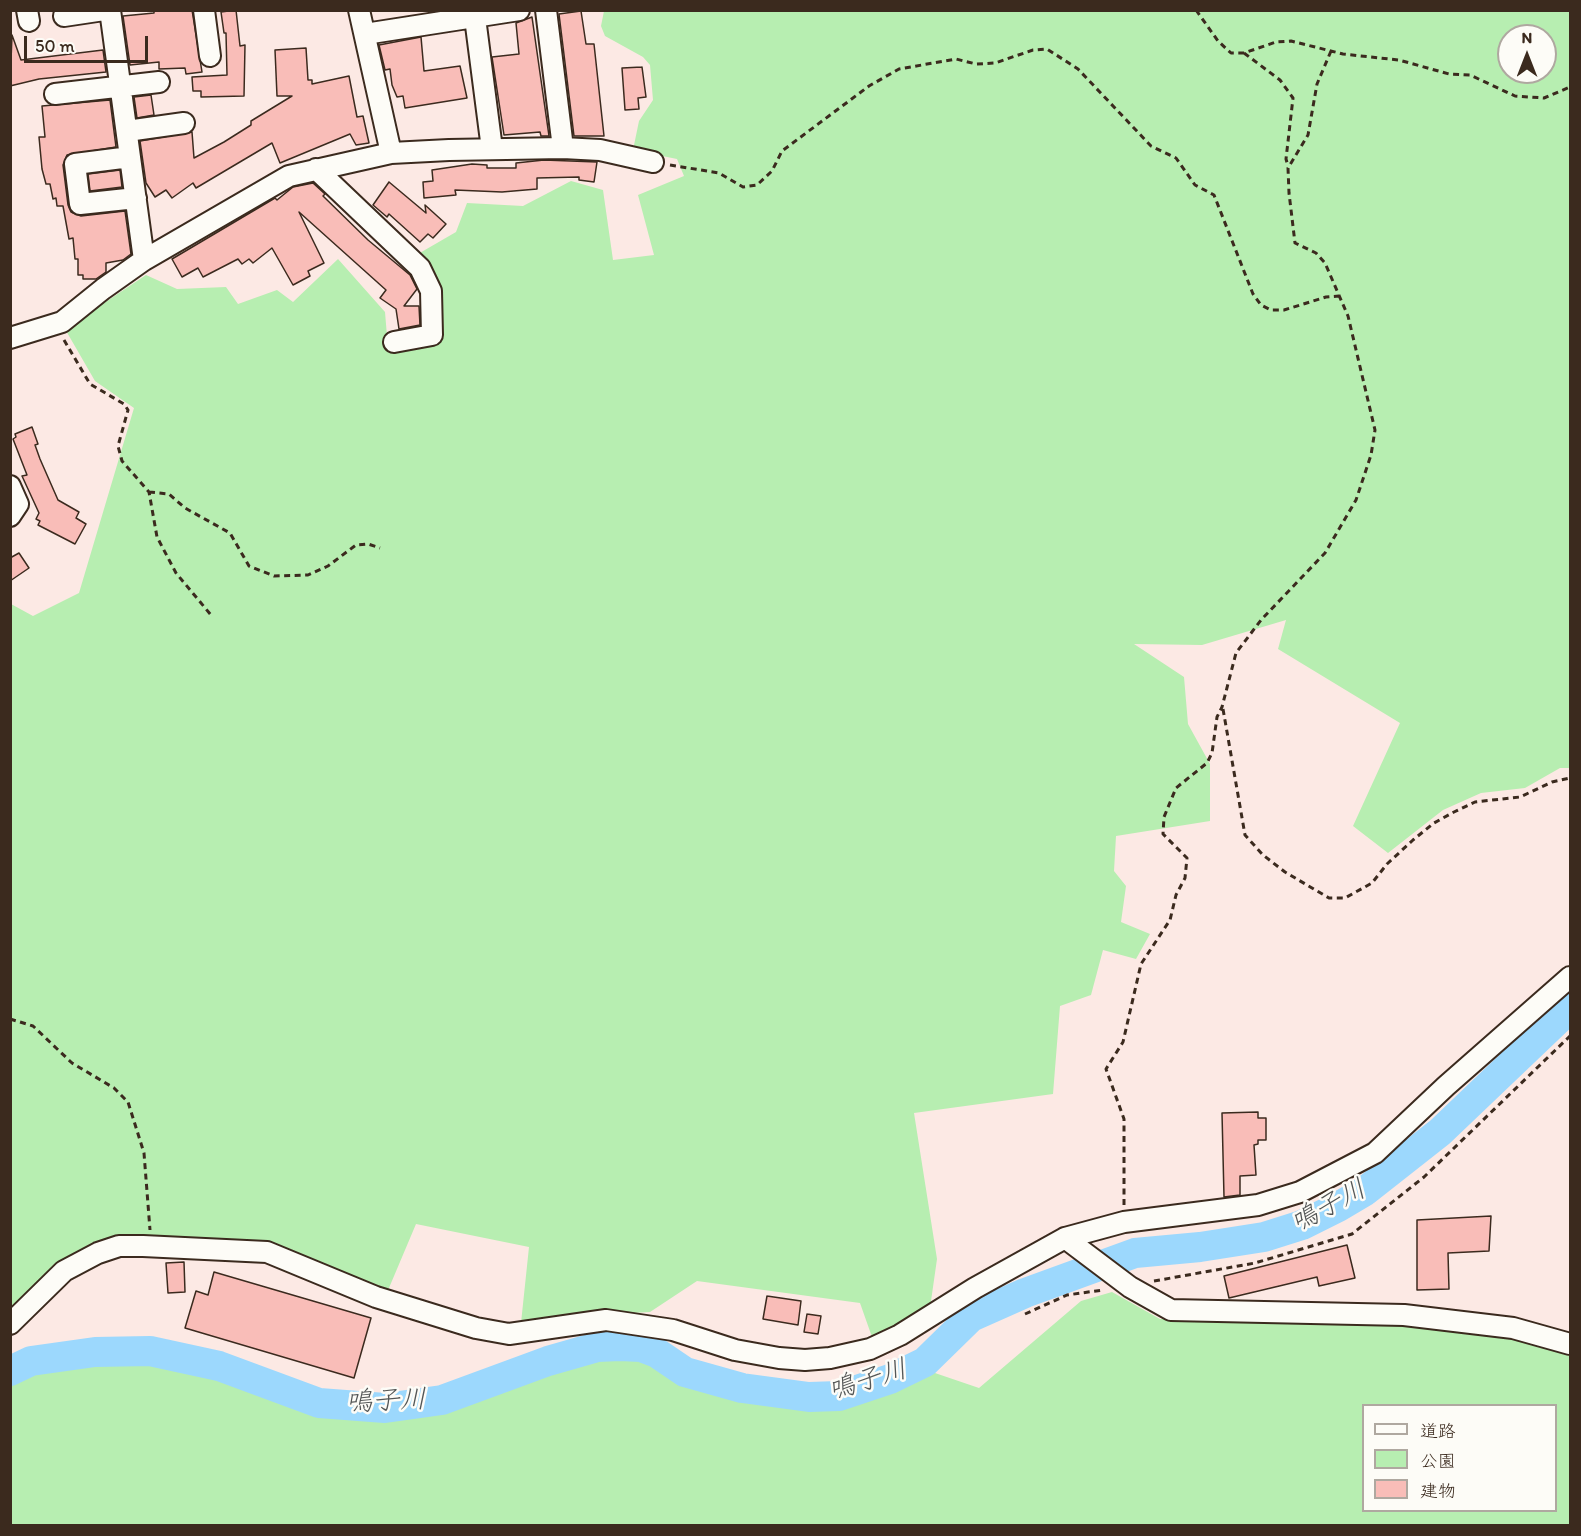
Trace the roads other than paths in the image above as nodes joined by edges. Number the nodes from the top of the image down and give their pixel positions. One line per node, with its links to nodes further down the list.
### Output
1 (104, 10): 8 (street)
2 (110, 10): 12 (street)
3 (204, 10): 10 (street)
4 (359, 10): 9 (street)
5 (519, 10): 7 (street)
6 (546, 10): 16 (street)
7 (474, 13): 9 (street); 17 (street)
8 (64, 16)
9 (365, 34): 18 (street)
10 (210, 56)
11 (159, 82): 12 (street)
12 (120, 86): 13 (street); 15 (street)
13 (55, 94)
14 (184, 123): 15 (street)
15 (127, 131): 19 (street)
16 (563, 147): 17 (street); 20 (street)
17 (492, 149): 18 (street)
18 (390, 153): 21 (street)
19 (130, 157): 22 (street); 22 (street)
20 (653, 162)
21 (316, 169): 23 (street); 25 (street)
22 (136, 198): 23 (street)
23 (144, 260): 24 (street)
24 (10, 338)
25 (394, 342)
26 (10, 486): 27 (street)
27 (10, 516)
28 (1570, 977): 29 (street)
29 (1065, 1239): 30 (street); 31 (street)
30 (10, 1324)
31 (1570, 1344)

